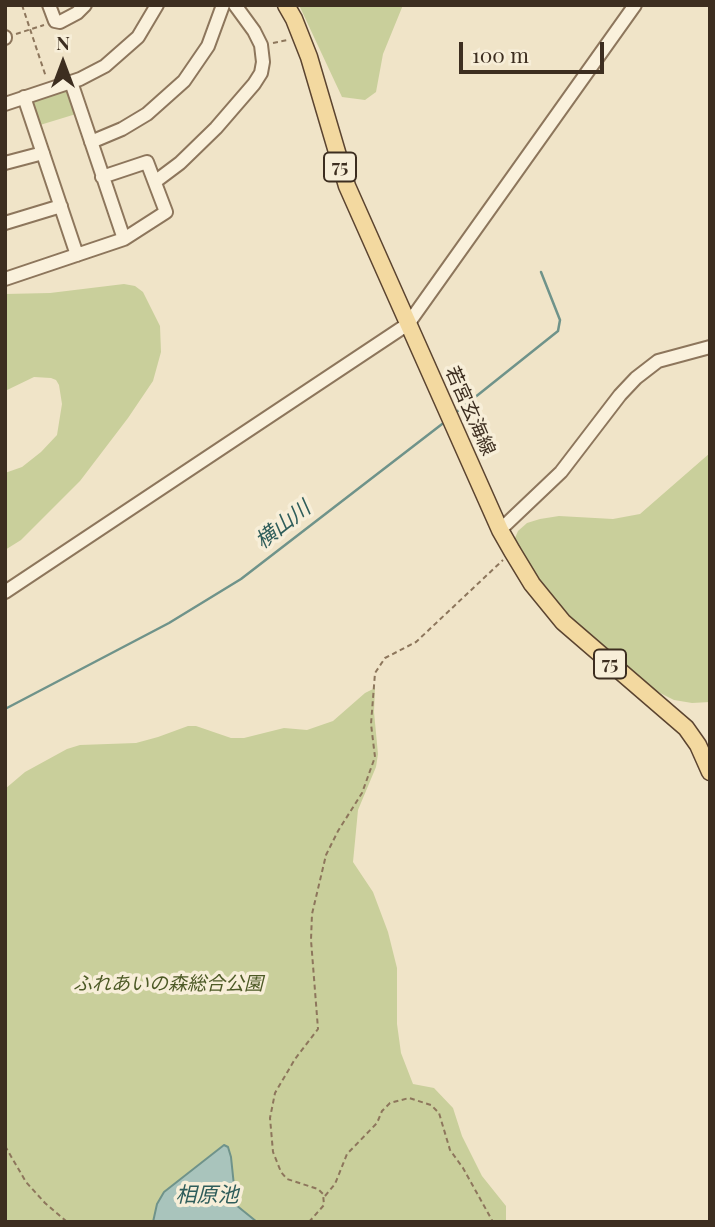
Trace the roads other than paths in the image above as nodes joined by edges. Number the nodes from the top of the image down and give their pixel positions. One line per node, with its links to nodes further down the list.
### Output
1 (50, 5): 2 (street)
2 (85, 5)
3 (158, 5): 8 (street)
4 (223, 5): 11 (street)
5 (235, 5): 15 (street)
6 (286, 5): 21 (main road, 若宮玄海線 / 75)
7 (635, 5): 21 (street)
8 (72, 82): 9 (street); 11 (street)
9 (24, 97): 10 (street); 12 (street)
10 (5, 104)
11 (91, 142): 14 (street)
12 (43, 153): 13 (street); 16 (street)
13 (5, 163)
14 (103, 177): 15 (street); 18 (street)
15 (156, 181): 18 (street)
16 (61, 206): 17 (street); 19 (street)
17 (5, 223)
18 (124, 239): 19 (street)
19 (77, 255): 20 (street)
20 (5, 279)
21 (408, 324): 23 (main road, 若宮玄海線 / 75); 24 (street)
22 (710, 347): 23 (street)
23 (500, 530): 25 (main road, 若宮玄海線 / 75)
24 (5, 592)
25 (710, 772)

